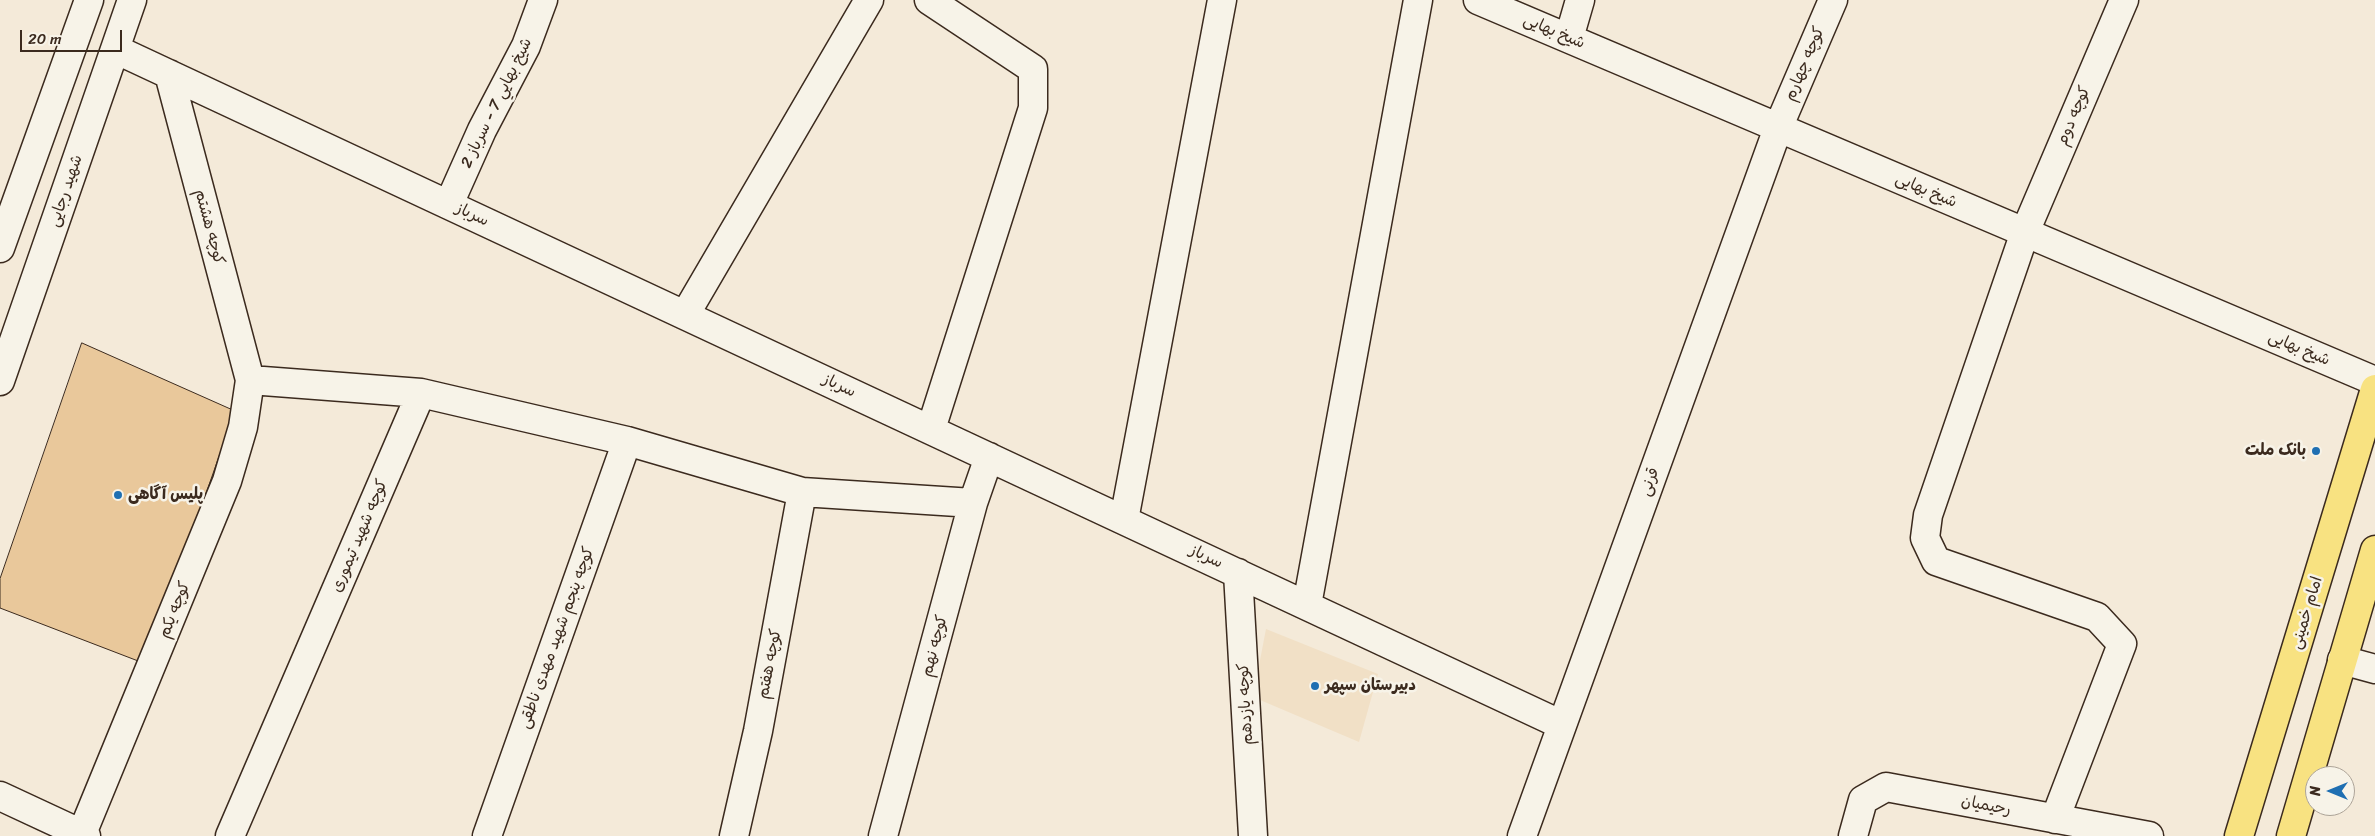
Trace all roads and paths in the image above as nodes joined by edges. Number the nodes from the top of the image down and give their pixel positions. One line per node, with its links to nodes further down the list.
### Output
1 (89, 0): 18 (street)
2 (132, 0): 13 (street, شهید رجایی)
3 (543, 0): 16 (street, شيخ بهايي 7 - سرباز 2)
4 (869, 0): 19 (street)
5 (929, 0): 25 (street)
6 (1222, 0): 30 (street)
7 (1418, 0): 33 (street)
8 (1478, 0): 12 (street, شیخ بهایی)
9 (1580, 0): 12 (street)
10 (1832, 0): 15 (street, کوچه چهارم)
11 (2124, 0): 17 (street, کوچه دوم)
12 (1569, 38): 15 (street, شیخ بهایی)
13 (115, 49): 14 (street, سرباز); 21 (street, شهید رجایی)
14 (169, 74): 16 (street, سرباز); 20 (street, کوچه هشتم)
15 (1778, 128): 17 (street, شیخ بهایی); 36 (street, قرنی)
16 (449, 204): 19 (street, سرباز)
17 (2025, 232): 22 (street, شیخ بهایی); 38 (street, کوچه دوم)
18 (0, 248)
19 (685, 315): 25 (street, سرباز)
20 (250, 380): 24 (street); 39 (street, کوچه یکم)
21 (0, 381)
22 (2375, 381)
23 (2375, 389): 48 (main road, امام خمینی)
24 (421, 393): 26 (street); 40 (street, کوچه شهید تیموری)
25 (931, 429): 27 (street, سرباز)
26 (627, 441): 28 (street); 41 (street, کوچه پنجم شهید مهدی ناطقی)
27 (989, 457): 29 (street, کوچه نهم); 30 (street, سرباز)
28 (802, 492): 29 (street); 42 (street, کوچه هفتم)
29 (973, 503): 43 (street, کوچه نهم)
30 (1124, 520): 32 (street, سرباز)
31 (2375, 550): 34 (main road)
32 (1238, 572): 33 (street, سرباز); 44 (street, کوچه یازدهم)
33 (1308, 605): 36 (street, سرباز)
34 (2342, 660): 35 (street); 49 (main road)
35 (2375, 669)
36 (1562, 725): 45 (street, قرنی)
37 (0, 796): 39 (street)
38 (2055, 819): 46 (street, رحیمیان); 47 (street, رحیمیان)
39 (83, 835)
40 (230, 836)
41 (487, 836)
42 (734, 836)
43 (883, 836)
44 (1253, 836)
45 (1522, 836)
46 (1853, 836)
47 (2149, 836)
48 (2239, 836)
49 (2291, 836)

